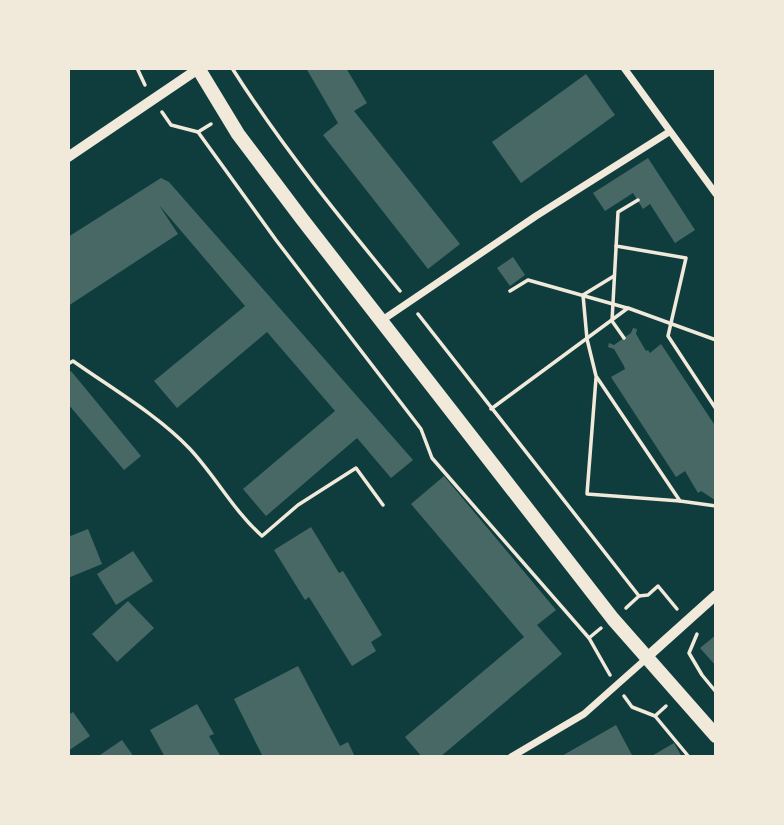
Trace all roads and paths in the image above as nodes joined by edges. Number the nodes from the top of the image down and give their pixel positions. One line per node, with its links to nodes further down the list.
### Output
1 (232, 68): 13 (path)
2 (624, 68): 5 (street)
3 (198, 69): 6 (street); 16 (main road)
4 (171, 125): 33 (path)
5 (669, 132): 7 (street); 13 (street)
6 (68, 157)
7 (716, 194)
8 (638, 200): 9 (path)
9 (616, 246): 10 (path); 18 (path)
10 (614, 276): 12 (path); 14 (path)
11 (510, 291): 12 (path)
12 (583, 295): 14 (path); 20 (path)
13 (407, 300): 16 (street); 24 (path)
14 (613, 304): 15 (path); 17 (path)
15 (628, 308): 17 (path); 18 (path)
16 (381, 321): 31 (main road)
17 (612, 321): 19 (path); 20 (path)
18 (670, 323): 21 (path); 25 (path)
19 (624, 338)
20 (587, 339): 23 (path); 24 (path)
21 (716, 340)
22 (68, 364): 27 (path)
23 (596, 376): 26 (path); 26 (path)
24 (491, 409): 30 (path)
25 (716, 409)
26 (680, 501): 28 (path)
27 (383, 505)
28 (716, 506)
29 (716, 595): 31 (street)
30 (639, 596)
31 (647, 657): 33 (street); 35 (main road)
32 (702, 675): 34 (path)
33 (617, 685): 36 (street); 37 (path)
34 (716, 692)
35 (716, 736)
36 (511, 757)
37 (689, 757)

